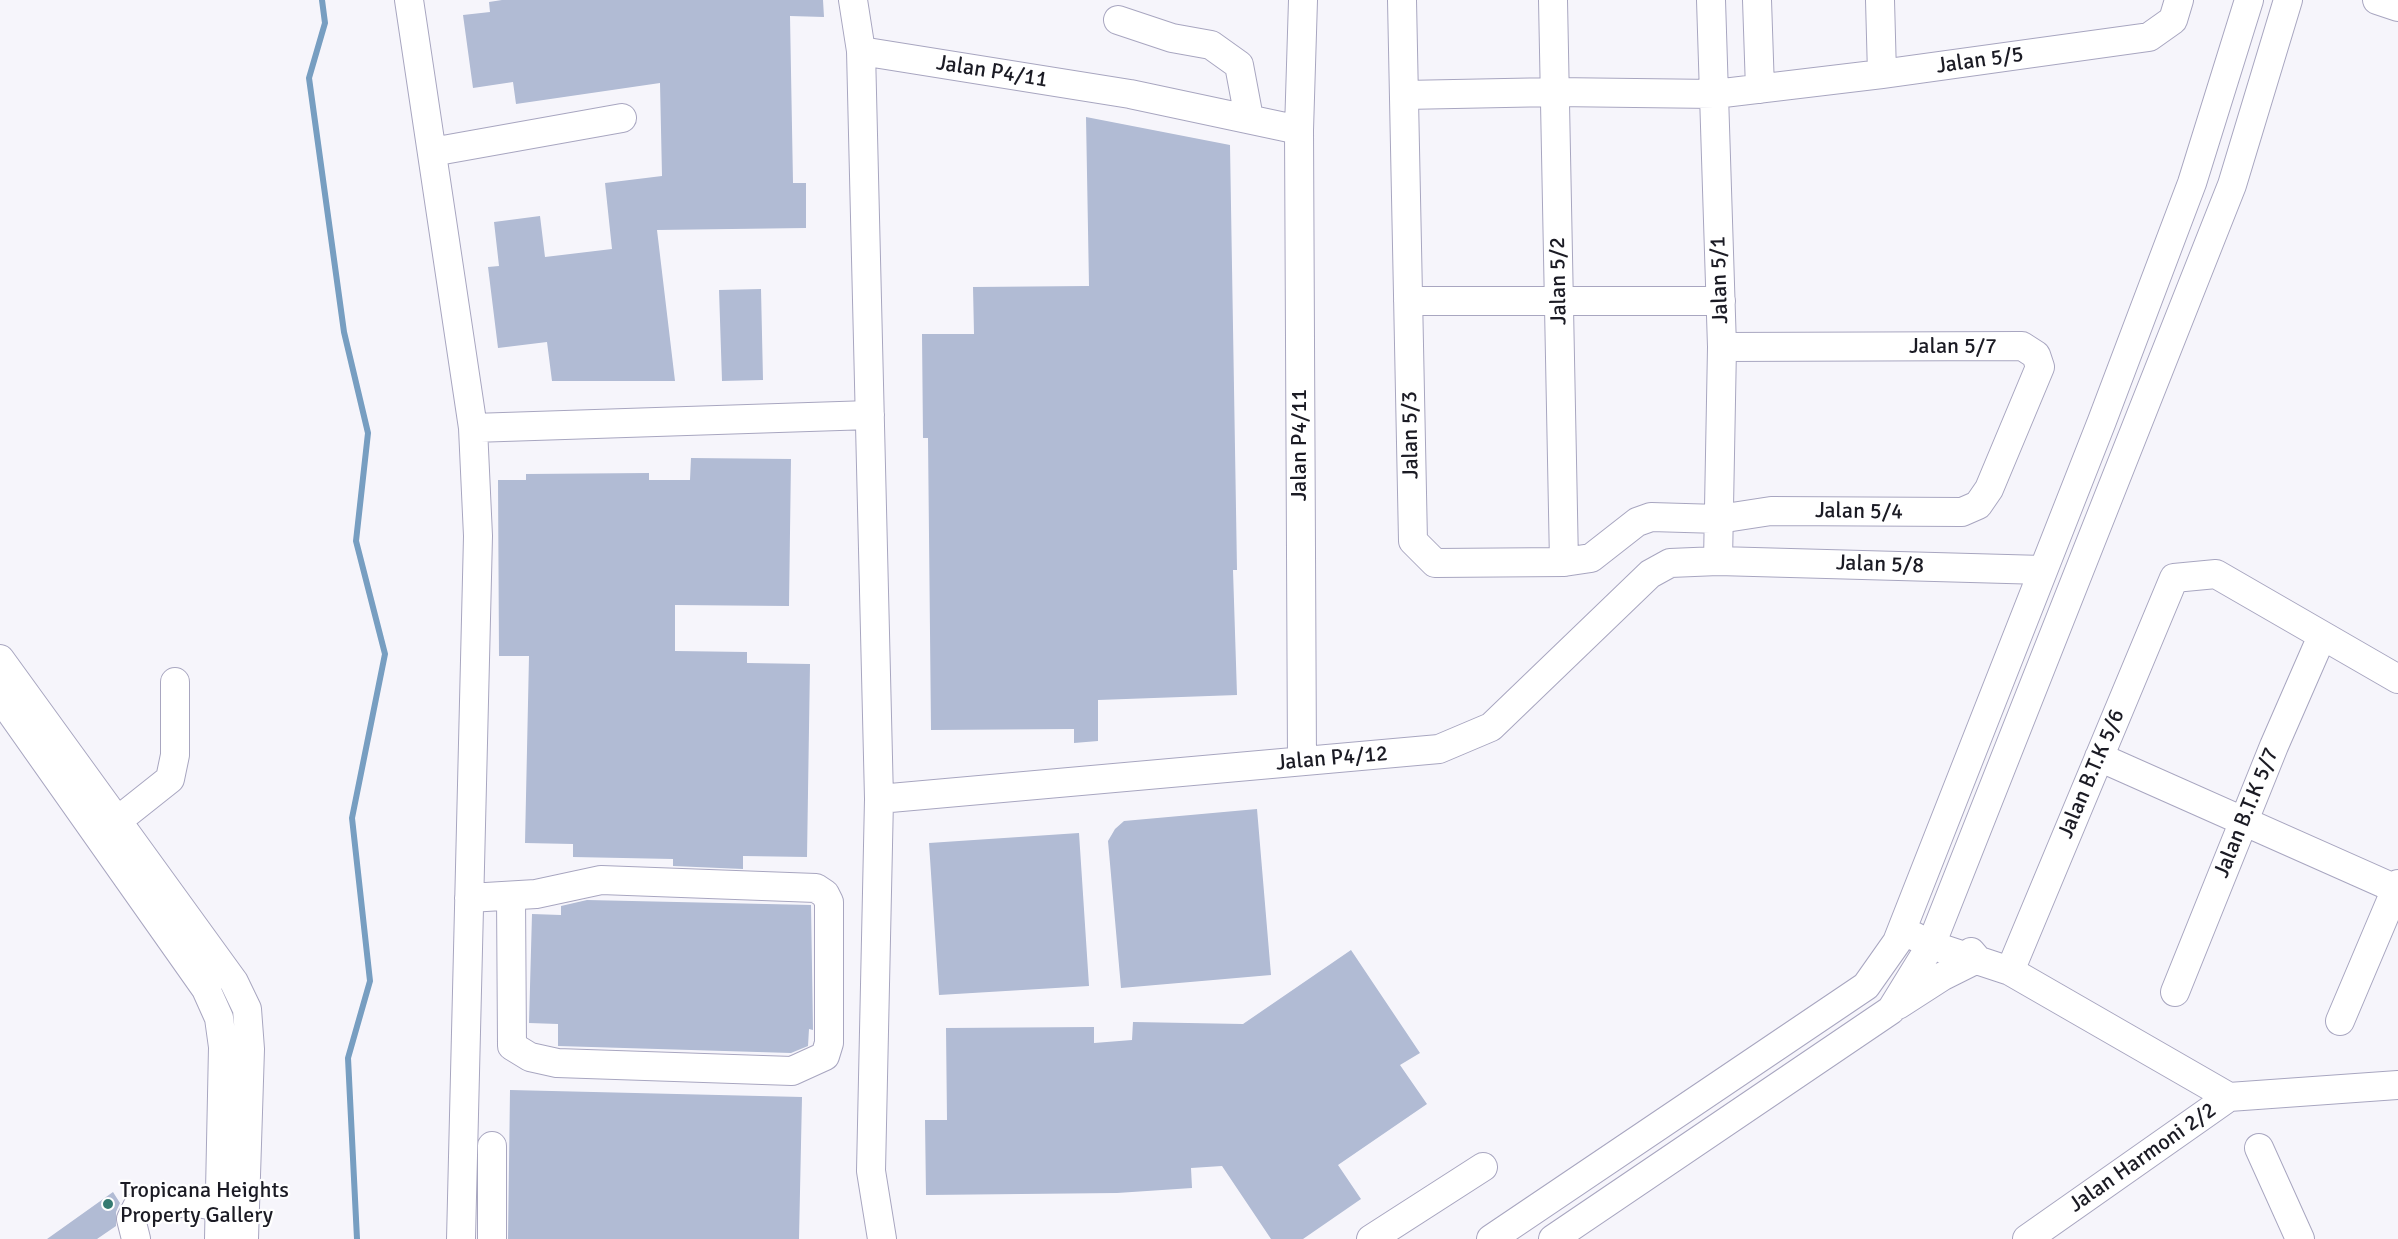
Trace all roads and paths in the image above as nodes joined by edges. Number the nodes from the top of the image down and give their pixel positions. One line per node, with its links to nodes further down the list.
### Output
1 (409, 0): 24 (street)
2 (853, 0): 15 (street)
3 (1303, 0): 23 (street, Jalan P4/11)
4 (1401, 0): 20 (street, Jalan 5/3)
5 (1553, 0): 18 (street, Jalan 5/2)
6 (1711, 0): 19 (street, Jalan 5/1)
7 (1757, 0): 17 (street)
8 (1880, 0): 16 (street)
9 (2179, 0): 16 (street, Jalan 5/5)
10 (2249, 0): 25 (street)
11 (2288, 0): 26 (street)
12 (2377, 0): 13 (street)
13 (2398, 7)
14 (1118, 20): 22 (street)
15 (861, 51): 22 (street, Jalan P4/11); 31 (street)
16 (1882, 74): 17 (street, Jalan 5/5)
17 (1760, 89): 19 (street, Jalan 5/5)
18 (1555, 92): 19 (street, Jalan 5/5); 20 (street, Jalan 5/5); 28 (street, Jalan 5/2)
19 (1715, 94): 27 (street, Jalan 5/1)
20 (1404, 95): 29 (street, Jalan 5/3)
21 (622, 118): 24 (street)
22 (1249, 118): 23 (street, Jalan P4/11)
23 (1299, 130): 44 (street, Jalan P4/11)
24 (432, 152): 32 (street)
25 (2192, 183): 26 (street); 37 (street)
26 (2232, 185): 51 (street)
27 (1721, 300): 28 (street); 30 (street, Jalan 5/1)
28 (1560, 301): 29 (street); 36 (street, Jalan 5/2)
29 (1408, 302): 36 (street, Jalan 5/3)
30 (1722, 347): 33 (street, Jalan 5/7); 34 (street, Jalan 5/1)
31 (870, 415): 32 (street); 45 (street)
32 (472, 428): 50 (street)
33 (1989, 489): 34 (street, Jalan 5/4)
34 (1719, 519): 35 (street, Jalan 5/1); 36 (street, Jalan 5/3)
35 (1718, 561): 37 (street, Jalan 5/8); 44 (street, Jalan P4/12)
36 (1564, 562)
37 (2043, 570): 52 (street)
38 (2322, 636): 40 (street); 43 (street, Jalan B.T.K 5/6); 46 (street, Jalan B.T.K 5/7)
39 (0, 658): 47 (street)
40 (2398, 679)
41 (175, 682): 47 (street)
42 (0, 697): 47 (street)
43 (2099, 756): 46 (street); 55 (street, Jalan B.T.K 5/6)
44 (1302, 761): 45 (street, Jalan P4/12)
45 (879, 799): 70 (street)
46 (2243, 822): 48 (street); 56 (street, Jalan B.T.K 5/7)
47 (108, 829): 64 (street); 67 (street)
48 (2397, 886): 58 (street)
49 (512, 896): 49 (street); 50 (street)
50 (469, 898): 68 (street)
51 (1946, 909): 53 (street); 54 (street)
52 (1902, 930): 53 (street); 72 (street)
53 (1931, 945): 54 (street); 57 (street)
54 (1977, 959): 55 (street); 57 (street)
55 (2010, 971): 60 (street)
56 (2175, 992)
57 (1891, 1010): 73 (street)
58 (2340, 1021)
59 (2398, 1085): 60 (street)
60 (2229, 1097): 74 (street, Jalan Harmoni 2/2)
61 (492, 1146): 69 (street)
62 (2259, 1148): 75 (street)
63 (1483, 1167): 71 (street)
64 (220, 1207): 65 (street); 66 (street)
65 (136, 1239)
66 (219, 1239)
67 (243, 1239)
68 (461, 1239)
69 (492, 1239)
70 (882, 1239)
71 (1371, 1239)
72 (1491, 1239)
73 (1553, 1239)
74 (2027, 1239)
75 (2300, 1239)

